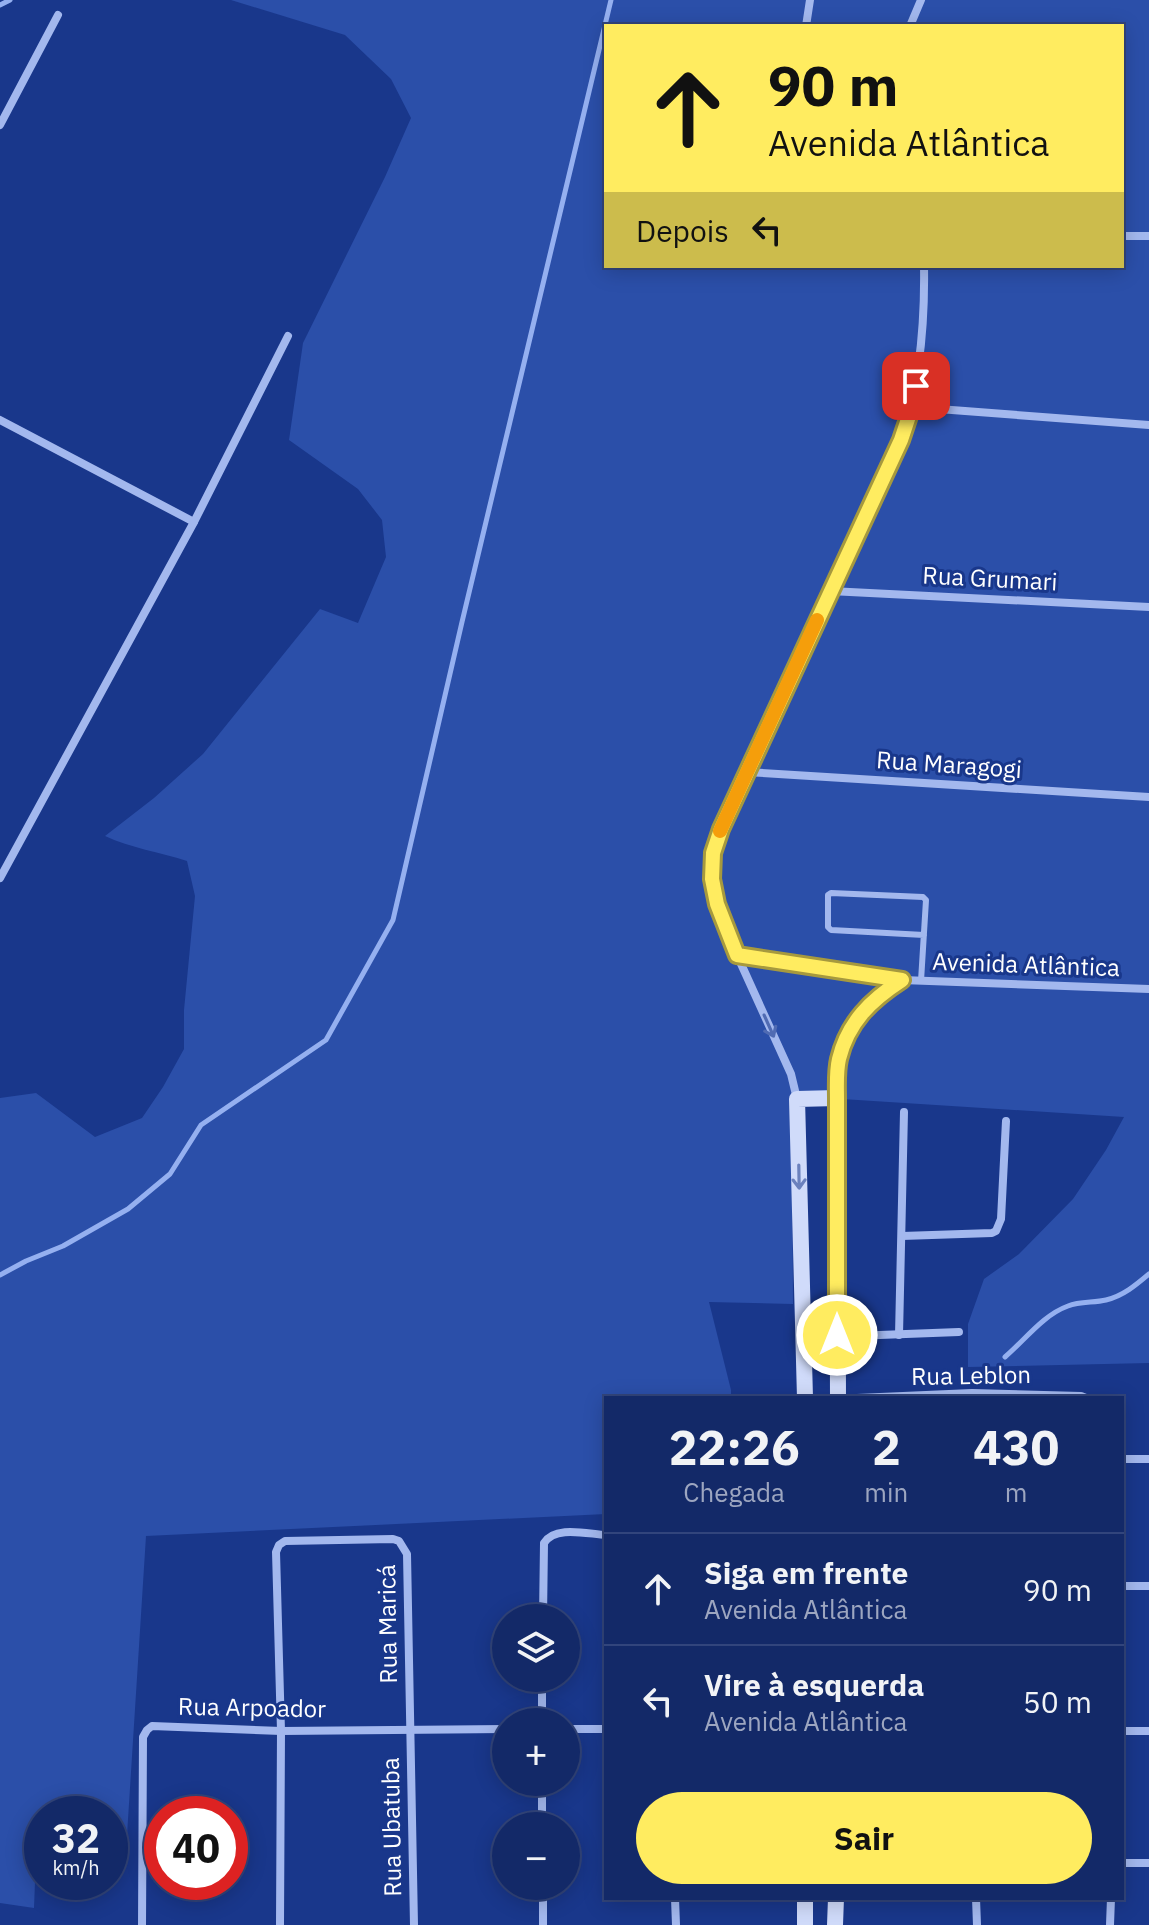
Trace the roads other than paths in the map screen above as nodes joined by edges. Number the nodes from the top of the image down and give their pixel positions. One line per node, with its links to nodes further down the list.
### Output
1 (810, 0): 4 (street)
2 (921, 0): 5 (street)
3 (58, 15): 6 (street)
4 (806, 24)
5 (911, 24)
6 (0, 125)
7 (1124, 236): 8 (street)
8 (1149, 236)
9 (924, 268): 11 (street)
10 (288, 336): 14 (street)
11 (912, 407): 13 (street); 15 (street)
12 (0, 420): 14 (street)
13 (1149, 425)
14 (194, 522): 19 (street)
15 (830, 591): 16 (street, Rua Grumari); 17 (street)
16 (1149, 607)
17 (746, 772): 18 (street, Rua Maragogi); 21 (street)
18 (1149, 797)
19 (0, 878)
20 (924, 935): 20 (lane); 23 (lane)
21 (737, 955): 22 (street, Avenida Atlântica); 26 (street, one-way to 26)
22 (902, 980): 23 (street, Avenida Atlântica); 25 (street, Avenida Atlântica)
23 (921, 981): 24 (street, Avenida Atlântica)
24 (1149, 989)
25 (837, 1098): 26 (street); 31 (street)
26 (797, 1099): 33 (street, one-way to 33)
27 (904, 1112): 29 (street)
28 (1006, 1121): 29 (street)
29 (902, 1236): 32 (street)
30 (959, 1332): 32 (street)
31 (837, 1335): 32 (street); 34 (street)
32 (899, 1335)
33 (805, 1396)
34 (838, 1396)
35 (972, 1396): 36 (street, Rua Leblon)
36 (1081, 1396)
37 (1124, 1459): 38 (street)
38 (1149, 1459)
39 (604, 1535): 42 (street)
40 (1124, 1586): 41 (street)
41 (1149, 1586)
42 (543, 1604)
43 (410, 1728): 44 (street, Rua Arpoador); 47 (street, Rua Arpoador); 47 (street, Rua Maricá); 60 (street, Rua Ubatuba)
44 (492, 1729)
45 (580, 1729): 46 (street)
46 (604, 1729)
47 (281, 1731): 58 (street, Rua Arpoador); 59 (street)
48 (1124, 1731): 49 (street)
49 (1149, 1731)
50 (1124, 1863): 51 (street)
51 (1149, 1863)
52 (543, 1900): 61 (street)
53 (675, 1900): 62 (street)
54 (805, 1900): 63 (street)
55 (836, 1900): 64 (street)
56 (976, 1900): 65 (street)
57 (1111, 1900): 66 (street)
58 (142, 1925)
59 (280, 1925)
60 (414, 1925)
61 (543, 1925)
62 (676, 1925)
63 (805, 1925)
64 (835, 1925)
65 (977, 1925)
66 (1110, 1925)

